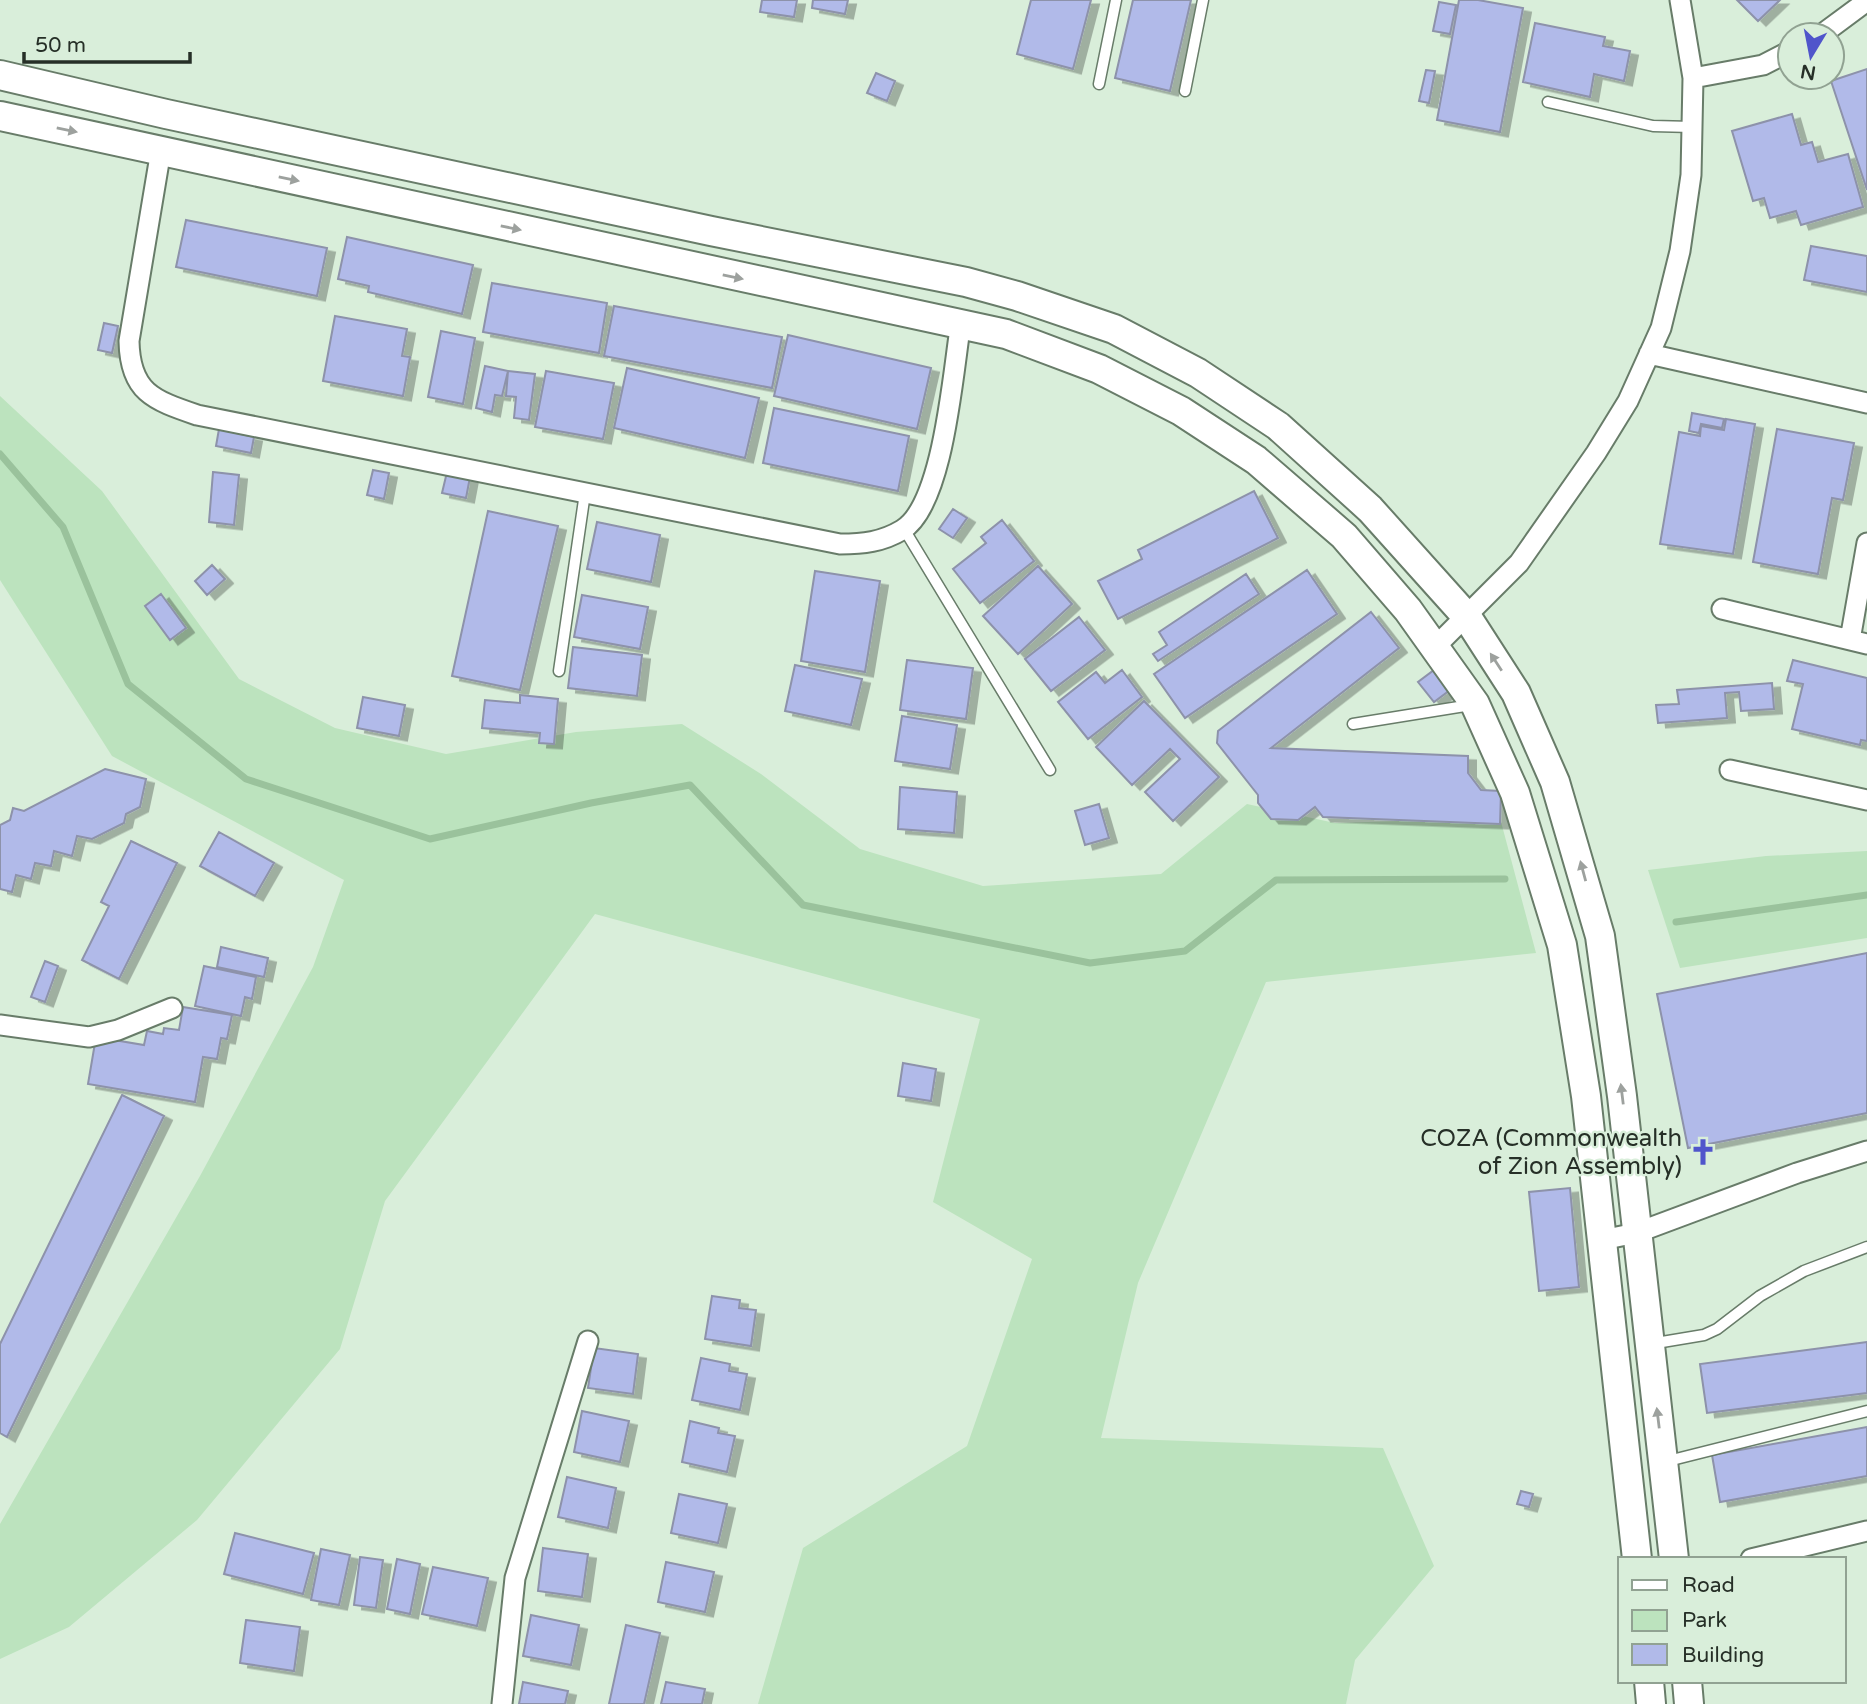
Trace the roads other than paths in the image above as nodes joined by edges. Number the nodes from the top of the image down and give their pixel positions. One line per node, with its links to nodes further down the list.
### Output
1 (1116, 0): 9 (lane)
2 (1203, 0): 10 (lane)
3 (1680, 0): 8 (street)
4 (1867, 1): 5 (street)
5 (1840, 21)
6 (1776, 58): 8 (street)
7 (0, 75): 22 (street)
8 (1693, 78): 13 (street)
9 (1099, 84)
10 (1185, 91)
11 (1548, 102): 13 (lane)
12 (0, 116): 14 (street, one-way to 14)
13 (1692, 127): 16 (street)
14 (161, 150): 15 (street, one-way to 15); 18 (street)
15 (961, 323): 19 (street); 24 (street)
16 (1649, 355): 17 (street); 22 (street)
17 (1867, 403)
18 (585, 493): 19 (street); 25 (lane)
19 (904, 529): 28 (lane)
20 (1867, 543): 23 (street)
21 (1722, 609): 23 (street)
22 (1466, 617): 24 (street); 34 (street, one-way to 22)
23 (1858, 642)
24 (1435, 647): 26 (street)
25 (559, 671)
26 (1475, 705): 27 (lane); 35 (street)
27 (1353, 724)
28 (1050, 769)
29 (1730, 770): 30 (street)
30 (1867, 800)
31 (172, 1008): 32 (street)
32 (0, 1025)
33 (1867, 1152): 34 (street)
34 (1636, 1233): 35 (street); 38 (street)
35 (1602, 1240): 42 (street)
36 (1867, 1247): 38 (lane)
37 (587, 1341): 47 (street)
38 (1649, 1344): 40 (street, one-way to 38)
39 (1867, 1411): 40 (lane)
40 (1663, 1463): 43 (street)
41 (1867, 1531): 44 (street)
42 (1637, 1557)
43 (1674, 1557)
44 (1759, 1557)
45 (1649, 1683): 48 (street)
46 (1687, 1683): 49 (street)
47 (502, 1704)
48 (1651, 1704)
49 (1689, 1704)

